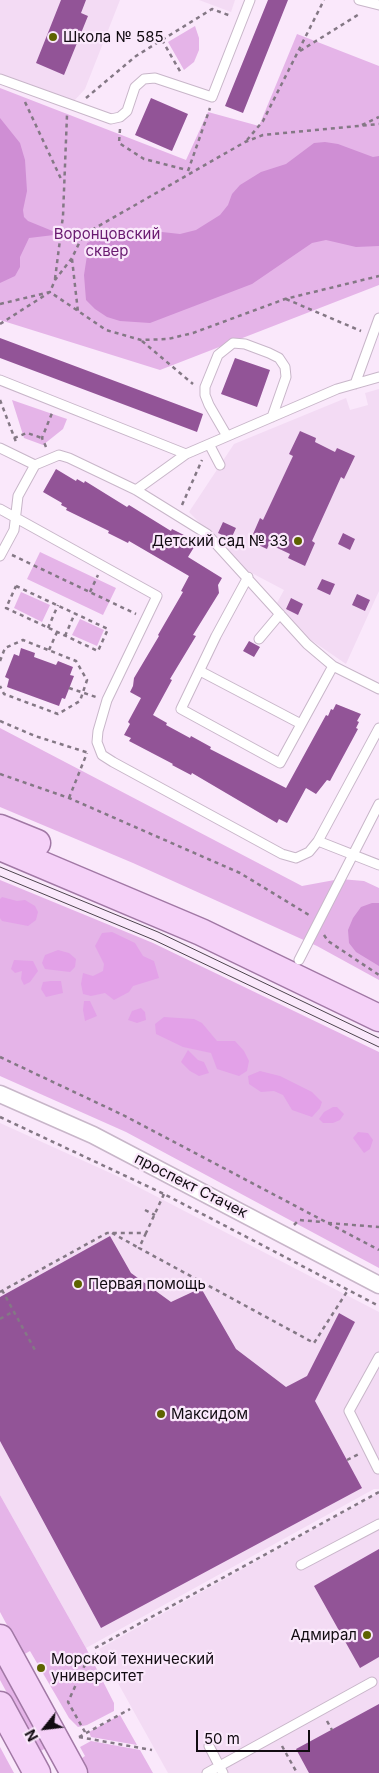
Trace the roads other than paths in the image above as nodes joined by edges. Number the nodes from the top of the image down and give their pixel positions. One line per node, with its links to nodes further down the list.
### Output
1 (250, 0): 4 (lane)
2 (359, 0): 3 (lane)
3 (377, 4)
4 (0, 79)
5 (379, 318): 8 (lane)
6 (379, 377): 8 (lane)
7 (0, 380): 13 (lane)
8 (355, 384): 9 (lane)
9 (272, 417): 10 (lane); 10 (lane)
10 (227, 436): 11 (lane)
11 (209, 444): 13 (lane); 15 (lane)
12 (0, 448): 14 (lane)
13 (186, 454): 16 (lane)
14 (35, 464): 16 (lane); 18 (lane)
15 (220, 465)
16 (136, 490): 20 (lane)
17 (0, 509): 18 (lane)
18 (17, 518): 19 (lane); 30 (lane)
19 (3, 554)
20 (248, 577): 21 (lane); 24 (lane)
21 (280, 614): 22 (lane); 23 (lane)
22 (258, 639)
23 (333, 666): 25 (lane); 26 (lane)
24 (200, 671): 26 (lane); 26 (lane)
25 (379, 689)
26 (301, 724)
27 (379, 728): 30 (lane)
28 (379, 804): 32 (lane)
29 (0, 828): 34 (main road)
30 (318, 841): 32 (lane)
31 (0, 847): 36 (main road)
32 (352, 854): 33 (lane); 34 (lane)
33 (379, 865)
34 (299, 960): 35 (main road)
35 (379, 999)
36 (379, 1018)
37 (0, 1094): 38 (street, проспект Стачек)
38 (379, 1285)
39 (379, 1357): 40 (lane)
40 (378, 1469)
41 (379, 1524): 42 (lane)
42 (301, 1565)
43 (0, 1638): 49 (main road)
44 (376, 1680): 47 (lane)
45 (0, 1707): 48 (main road)
46 (208, 1746): 47 (lane)
47 (222, 1770): 50 (lane)
48 (38, 1773)
49 (74, 1773)
50 (207, 1773)

